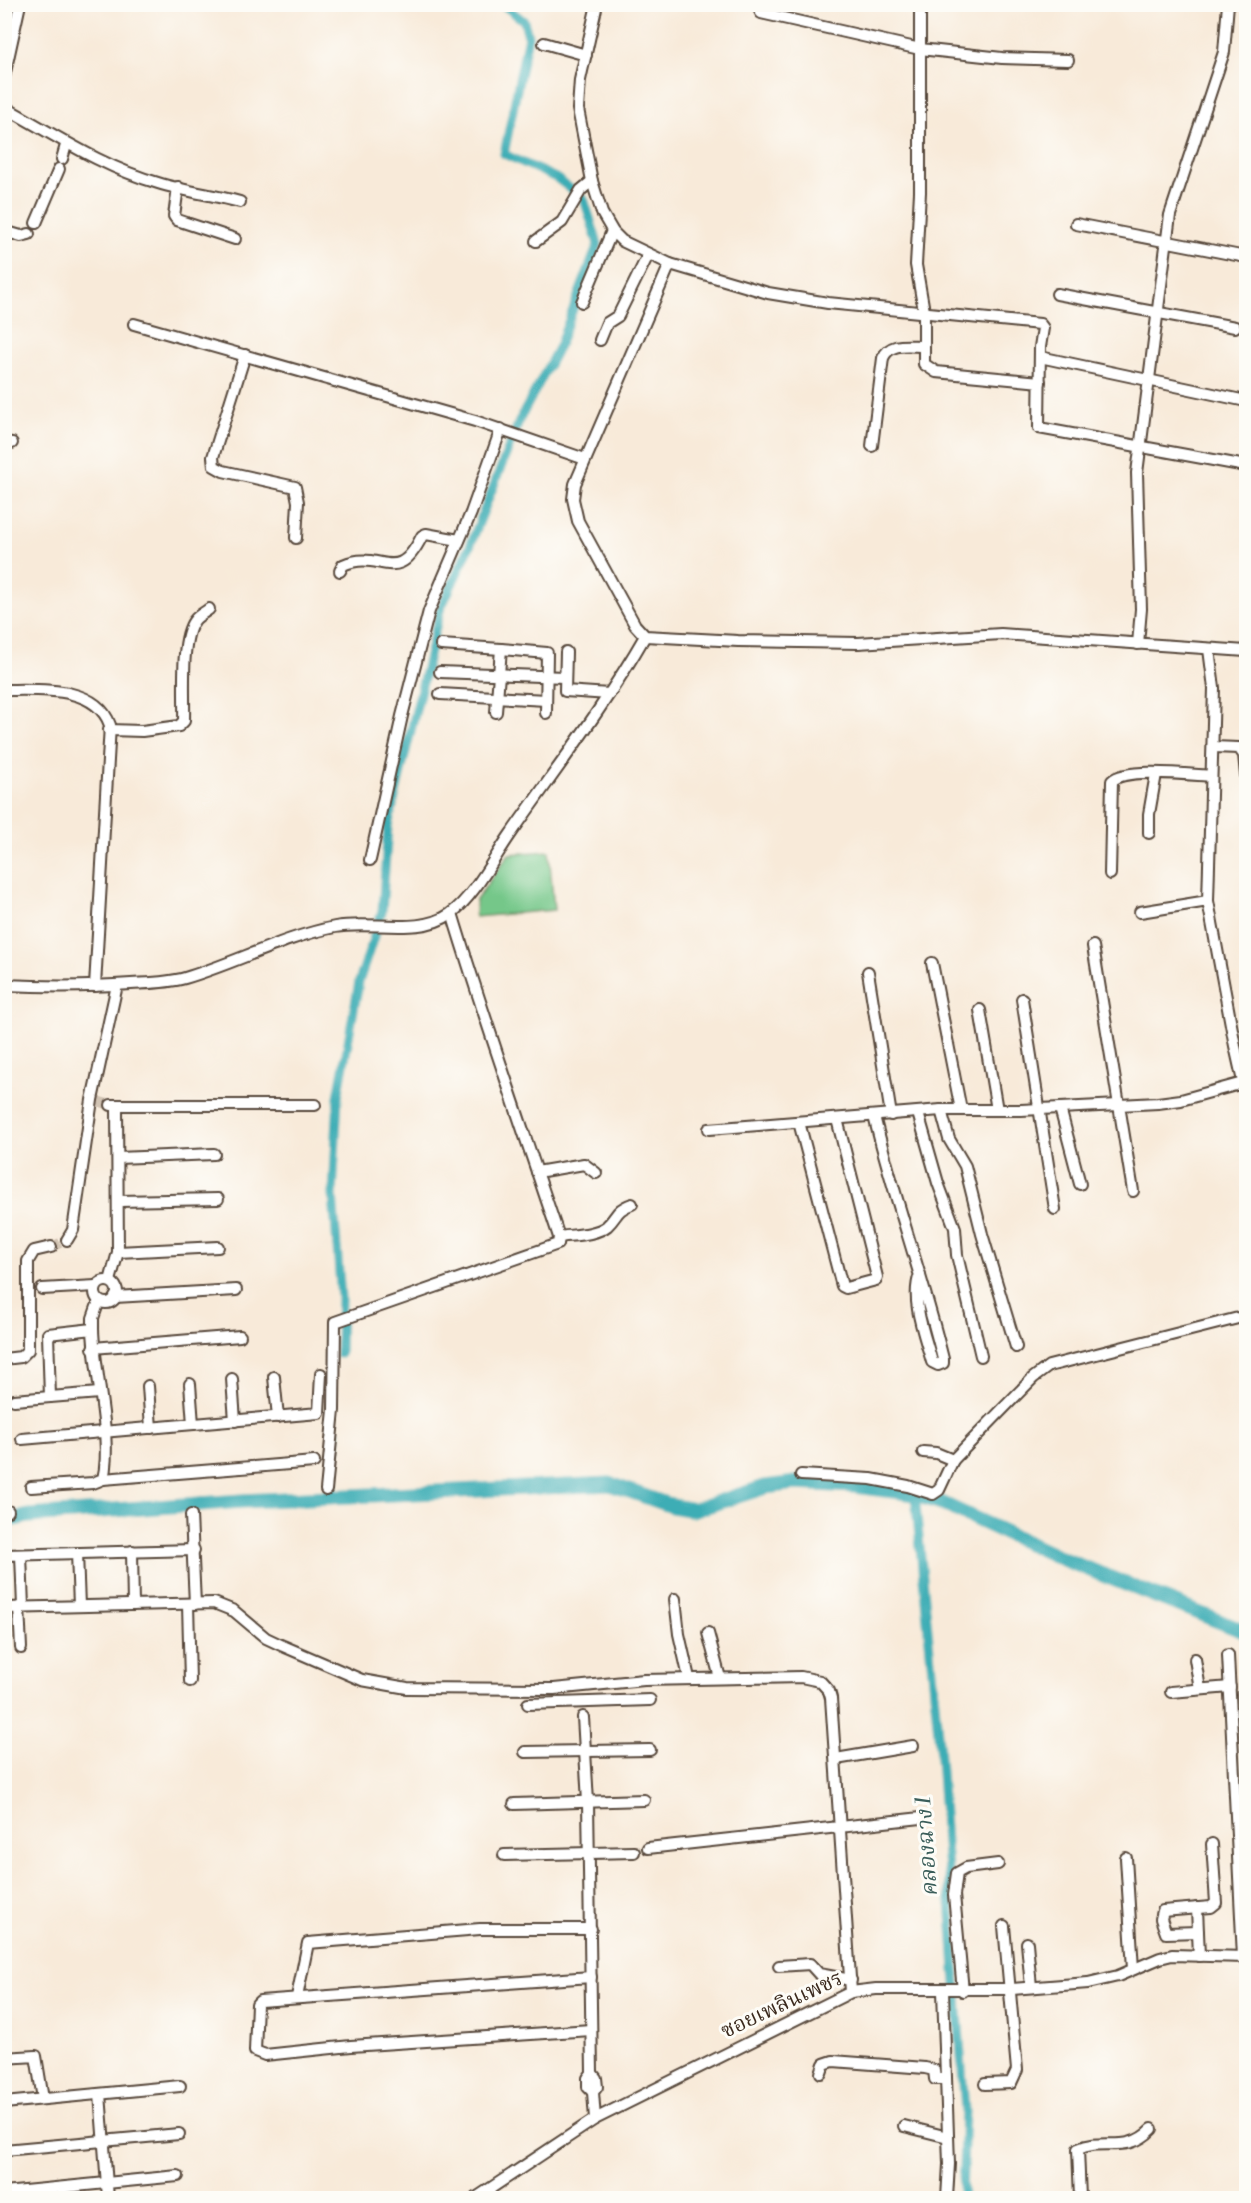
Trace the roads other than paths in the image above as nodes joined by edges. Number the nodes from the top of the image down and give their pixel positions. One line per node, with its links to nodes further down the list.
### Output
1 (20, 4): 10 (street)
2 (597, 4): 8 (street)
3 (757, 4): 7 (street)
4 (920, 4): 7 (street)
5 (1228, 4): 23 (street)
6 (544, 43): 8 (street)
7 (920, 49): 9 (street); 29 (street)
8 (586, 55): 13 (street)
9 (1068, 60)
10 (4, 77)
11 (4, 107): 12 (street)
12 (66, 145): 14 (street); 16 (street)
13 (592, 181): 19 (street); 22 (street)
14 (178, 187): 15 (street); 21 (street)
15 (240, 202)
16 (36, 223)
17 (1076, 224): 23 (street)
18 (4, 231): 20 (street)
19 (612, 231): 24 (street); 28 (street)
20 (29, 234)
21 (235, 239)
22 (536, 242)
23 (1166, 242): 25 (street); 30 (street)
24 (648, 255): 26 (street); 33 (street)
25 (1246, 257)
26 (669, 264): 29 (street); 43 (street)
27 (1057, 294): 30 (street)
28 (582, 302)
29 (924, 311): 34 (street); 36 (street)
30 (1158, 312): 32 (street); 37 (street)
31 (134, 324): 35 (street)
32 (1235, 327)
33 (600, 340)
34 (923, 346): 38 (street); 41 (street)
35 (245, 355): 40 (street); 45 (street)
36 (1040, 357): 37 (street); 38 (street)
37 (1149, 380): 39 (street); 42 (street)
38 (1040, 382): 42 (street)
39 (1246, 401)
40 (503, 430): 43 (street); 46 (street)
41 (872, 446)
42 (1140, 448): 44 (street); 50 (street)
43 (585, 459): 49 (street)
44 (1246, 466)
45 (296, 538)
46 (459, 540): 47 (street); 73 (street)
47 (340, 571)
48 (209, 609): 67 (street)
49 (645, 636): 50 (street); 62 (street)
50 (1138, 644): 53 (street)
51 (441, 645): 52 (street)
52 (501, 649): 57 (street); 58 (street)
53 (1209, 649): 54 (street); 68 (street)
54 (1246, 651)
55 (566, 652): 59 (street)
56 (440, 672): 57 (street)
57 (500, 674): 58 (street); 63 (street)
58 (547, 675): 59 (street); 64 (street)
59 (564, 676): 62 (street)
60 (4, 690): 67 (street)
61 (440, 694): 63 (street)
62 (609, 694): 77 (street)
63 (498, 697): 64 (street); 65 (street)
64 (546, 700): 66 (street)
65 (496, 712)
66 (546, 712)
67 (109, 730): 81 (street)
68 (1213, 747): 70 (street); 71 (street)
69 (1155, 774): 71 (street); 72 (street); 74 (street)
70 (1246, 775)
71 (1211, 776): 75 (street)
72 (1149, 833)
73 (370, 860)
74 (1110, 874)
75 (1209, 905): 76 (street); 86 (street)
76 (1140, 912)
77 (452, 913): 83 (street); 103 (street)
78 (1093, 946): 88 (street)
79 (932, 963): 93 (street)
80 (868, 972): 96 (street)
81 (96, 979): 82 (street); 83 (street)
82 (4, 985)
83 (117, 985): 112 (street)
84 (1022, 999): 91 (street)
85 (980, 1010): 94 (street)
86 (1243, 1083): 87 (street); 88 (street)
87 (1246, 1095)
88 (1120, 1104): 90 (street); 106 (street)
89 (315, 1105): 102 (street)
90 (1060, 1108): 91 (street); 105 (street)
91 (1039, 1109): 94 (street); 110 (street)
92 (941, 1110): 93 (street); 95 (street); 126 (street)
93 (961, 1110): 94 (street)
94 (997, 1110)
95 (918, 1113): 96 (street); 128 (street)
96 (891, 1114): 97 (street)
97 (874, 1116): 98 (street); 116 (street)
98 (837, 1119): 99 (street); 99 (street)
99 (800, 1122): 100 (street)
100 (709, 1129)
101 (214, 1154): 102 (street)
102 (118, 1158): 108 (street)
103 (537, 1172): 104 (street); 111 (street)
104 (596, 1173)
105 (1080, 1184)
106 (1132, 1191)
107 (219, 1199): 108 (street)
108 (119, 1201): 115 (street)
109 (632, 1204): 111 (street)
110 (1055, 1209)
111 (559, 1237): 150 (street)
112 (67, 1240)
113 (51, 1247): 129 (street)
114 (218, 1247): 115 (street)
115 (118, 1252): 117 (street)
116 (920, 1274): 116 (street)
117 (110, 1281): 118 (street); 121 (street)
118 (96, 1286): 119 (street); 122 (street)
119 (42, 1288)
120 (236, 1290): 121 (street)
121 (115, 1298): 122 (street)
122 (99, 1301): 124 (street)
123 (1246, 1316): 145 (street)
124 (93, 1329): 127 (street); 136 (street)
125 (240, 1336): 127 (street)
126 (1016, 1347)
127 (93, 1348): 135 (street)
128 (981, 1356)
129 (7, 1359)
130 (321, 1374): 138 (street)
131 (274, 1377): 138 (street)
132 (232, 1379): 139 (street)
133 (190, 1384): 140 (street)
134 (148, 1386): 141 (street)
135 (99, 1393): 136 (street); 142 (street)
136 (50, 1397): 137 (street)
137 (14, 1400)
138 (278, 1417): 139 (street)
139 (235, 1421): 140 (street)
140 (193, 1424): 141 (street)
141 (152, 1428): 142 (street)
142 (103, 1432): 143 (street); 148 (street)
143 (22, 1439)
144 (923, 1452): 145 (street)
145 (953, 1460): 147 (street)
146 (314, 1462): 148 (street)
147 (801, 1475)
148 (103, 1479): 149 (street)
149 (31, 1487)
150 (326, 1490)
151 (191, 1515): 152 (street)
152 (194, 1550): 153 (street); 158 (street)
153 (132, 1551): 154 (street); 159 (street)
154 (77, 1553): 156 (street); 160 (street)
155 (4, 1555): 156 (street)
156 (21, 1555): 161 (street)
157 (675, 1599): 167 (street)
158 (191, 1604): 159 (street); 169 (street); 171 (street)
159 (133, 1605): 160 (street)
160 (79, 1606): 161 (street)
161 (21, 1607): 162 (street); 164 (street)
162 (4, 1608)
163 (708, 1633): 168 (street)
164 (21, 1648)
165 (1228, 1655): 170 (street)
166 (1195, 1659): 172 (street)
167 (688, 1678): 168 (street); 171 (street)
168 (720, 1678): 182 (street)
169 (190, 1680)
170 (1230, 1687): 172 (street); 184 (street)
171 (582, 1688): 175 (street)
172 (1200, 1689): 173 (street)
173 (1171, 1692)
174 (650, 1700): 175 (street)
175 (583, 1703): 176 (street)
176 (528, 1704)
177 (583, 1717): 181 (street)
178 (914, 1746): 182 (street)
179 (650, 1750): 181 (street)
180 (525, 1752): 181 (street)
181 (585, 1752): 186 (street)
182 (836, 1759): 190 (street)
183 (1246, 1765): 184 (street)
184 (1234, 1766): 189 (street)
185 (644, 1800): 186 (street)
186 (588, 1802): 187 (street); 194 (street)
187 (514, 1804)
188 (921, 1818): 190 (street)
189 (1242, 1825): 198 (street)
190 (841, 1827): 192 (street); 209 (street)
191 (1212, 1844): 199 (street)
192 (648, 1848)
193 (634, 1852): 194 (street)
194 (589, 1853): 195 (street); 201 (street)
195 (504, 1855)
196 (1126, 1858): 207 (street)
197 (998, 1864): 212 (street)
198 (1243, 1889): 205 (street)
199 (1197, 1908): 202 (street); 202 (street)
200 (1004, 1926): 211 (street)
201 (591, 1929): 208 (street); 214 (street)
202 (1198, 1932): 204 (street)
203 (1027, 1943): 210 (street)
204 (1199, 1956): 205 (street, ซอยเพลินเพชร); 207 (street, ซอยเพลินเพชร)
205 (1245, 1957)
206 (779, 1966): 209 (street)
207 (1133, 1970): 210 (street, ซอยเพลินเพชร)
208 (591, 1977): 214 (street); 215 (street)
209 (851, 1980): 213 (street)
210 (1032, 1987): 211 (street, ซอยเพลินเพชร)
211 (1012, 1989): 212 (street, ซอยเพลินเพชร); 219 (street)
212 (955, 1991): 213 (street, ซอยเพลินเพชร); 218 (street)
213 (851, 1992): 224 (street, ซอยเพลินเพชร)
214 (297, 1997): 215 (street)
215 (591, 2030): 224 (street)
216 (4, 2058): 222 (street)
217 (821, 2073): 218 (street)
218 (946, 2079): 228 (street)
219 (986, 2084)
220 (180, 2086): 221 (street)
221 (100, 2094): 222 (street); 229 (street)
222 (44, 2099): 223 (street)
223 (4, 2103)
224 (595, 2119): 235 (street, ซอยเพลินเพชร)
225 (904, 2126): 228 (street)
226 (1152, 2129): 237 (street)
227 (179, 2134): 229 (street)
228 (948, 2137): 236 (street)
229 (104, 2141): 230 (street); 232 (street)
230 (4, 2150)
231 (178, 2176): 232 (street)
232 (107, 2184): 233 (street); 234 (street)
233 (4, 2193)
234 (108, 2199)
235 (476, 2199)
236 (946, 2199)
237 (1080, 2199)

